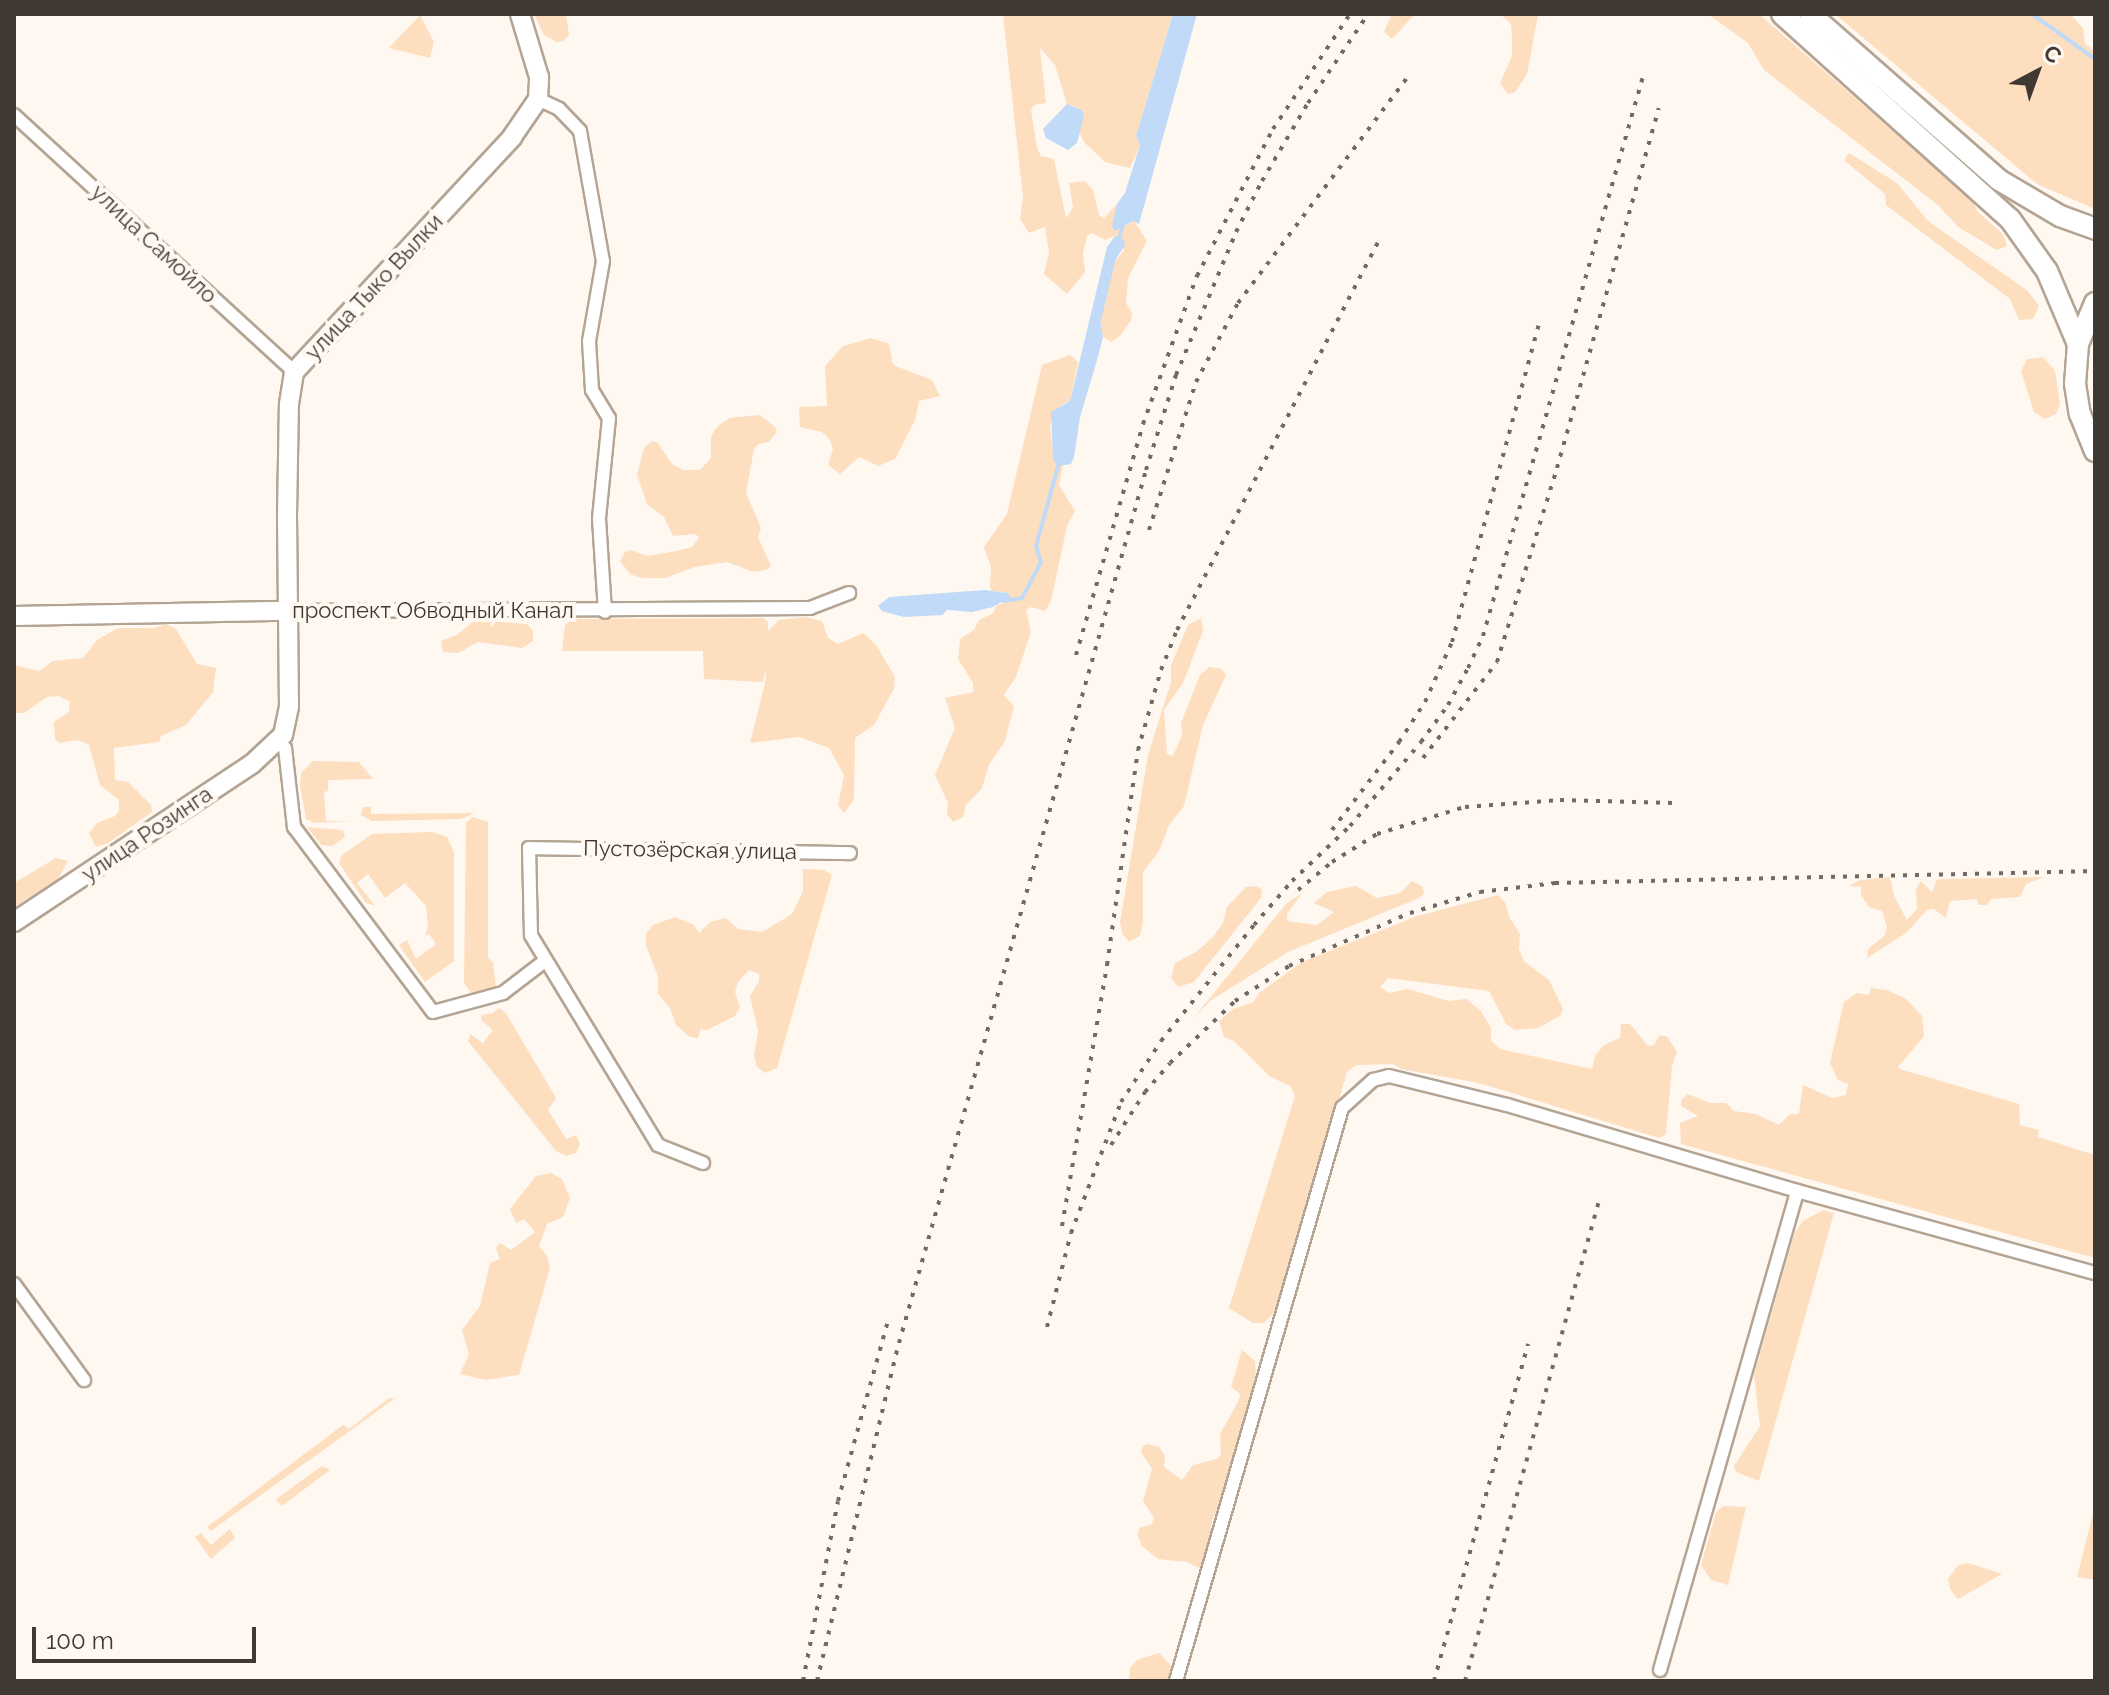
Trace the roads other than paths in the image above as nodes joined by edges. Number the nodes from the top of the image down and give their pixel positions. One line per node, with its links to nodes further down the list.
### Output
1 (520, 14): 4 (street)
2 (1782, 14): 8 (main road)
3 (1810, 14): 6 (main road)
4 (538, 99): 9 (street, улица Тыко Вылки); 13 (street)
5 (14, 115): 9 (street, улица Самойло)
6 (2095, 229)
7 (2095, 303): 8 (main road)
8 (2078, 344): 10 (main road)
9 (294, 372): 12 (street, улица Тыко Вылки)
10 (2093, 442)
11 (849, 593): 13 (street, проспект Обводный Канал)
12 (286, 611): 13 (street, проспект Обводный Канал); 14 (street, проспект Обводный Канал); 15 (street, улица Тыко Вылки)
13 (605, 612)
14 (14, 616)
15 (278, 742): 17 (street, улица Розинга); 18 (street)
16 (850, 853): 18 (street, Пустозёрская улица)
17 (14, 922)
18 (546, 960): 19 (street)
19 (703, 1163)
20 (1797, 1191): 21 (street); 24 (street); 25 (street)
21 (2095, 1273)
22 (14, 1284): 23 (street)
23 (84, 1380)
24 (1660, 1670)
25 (1176, 1681)

